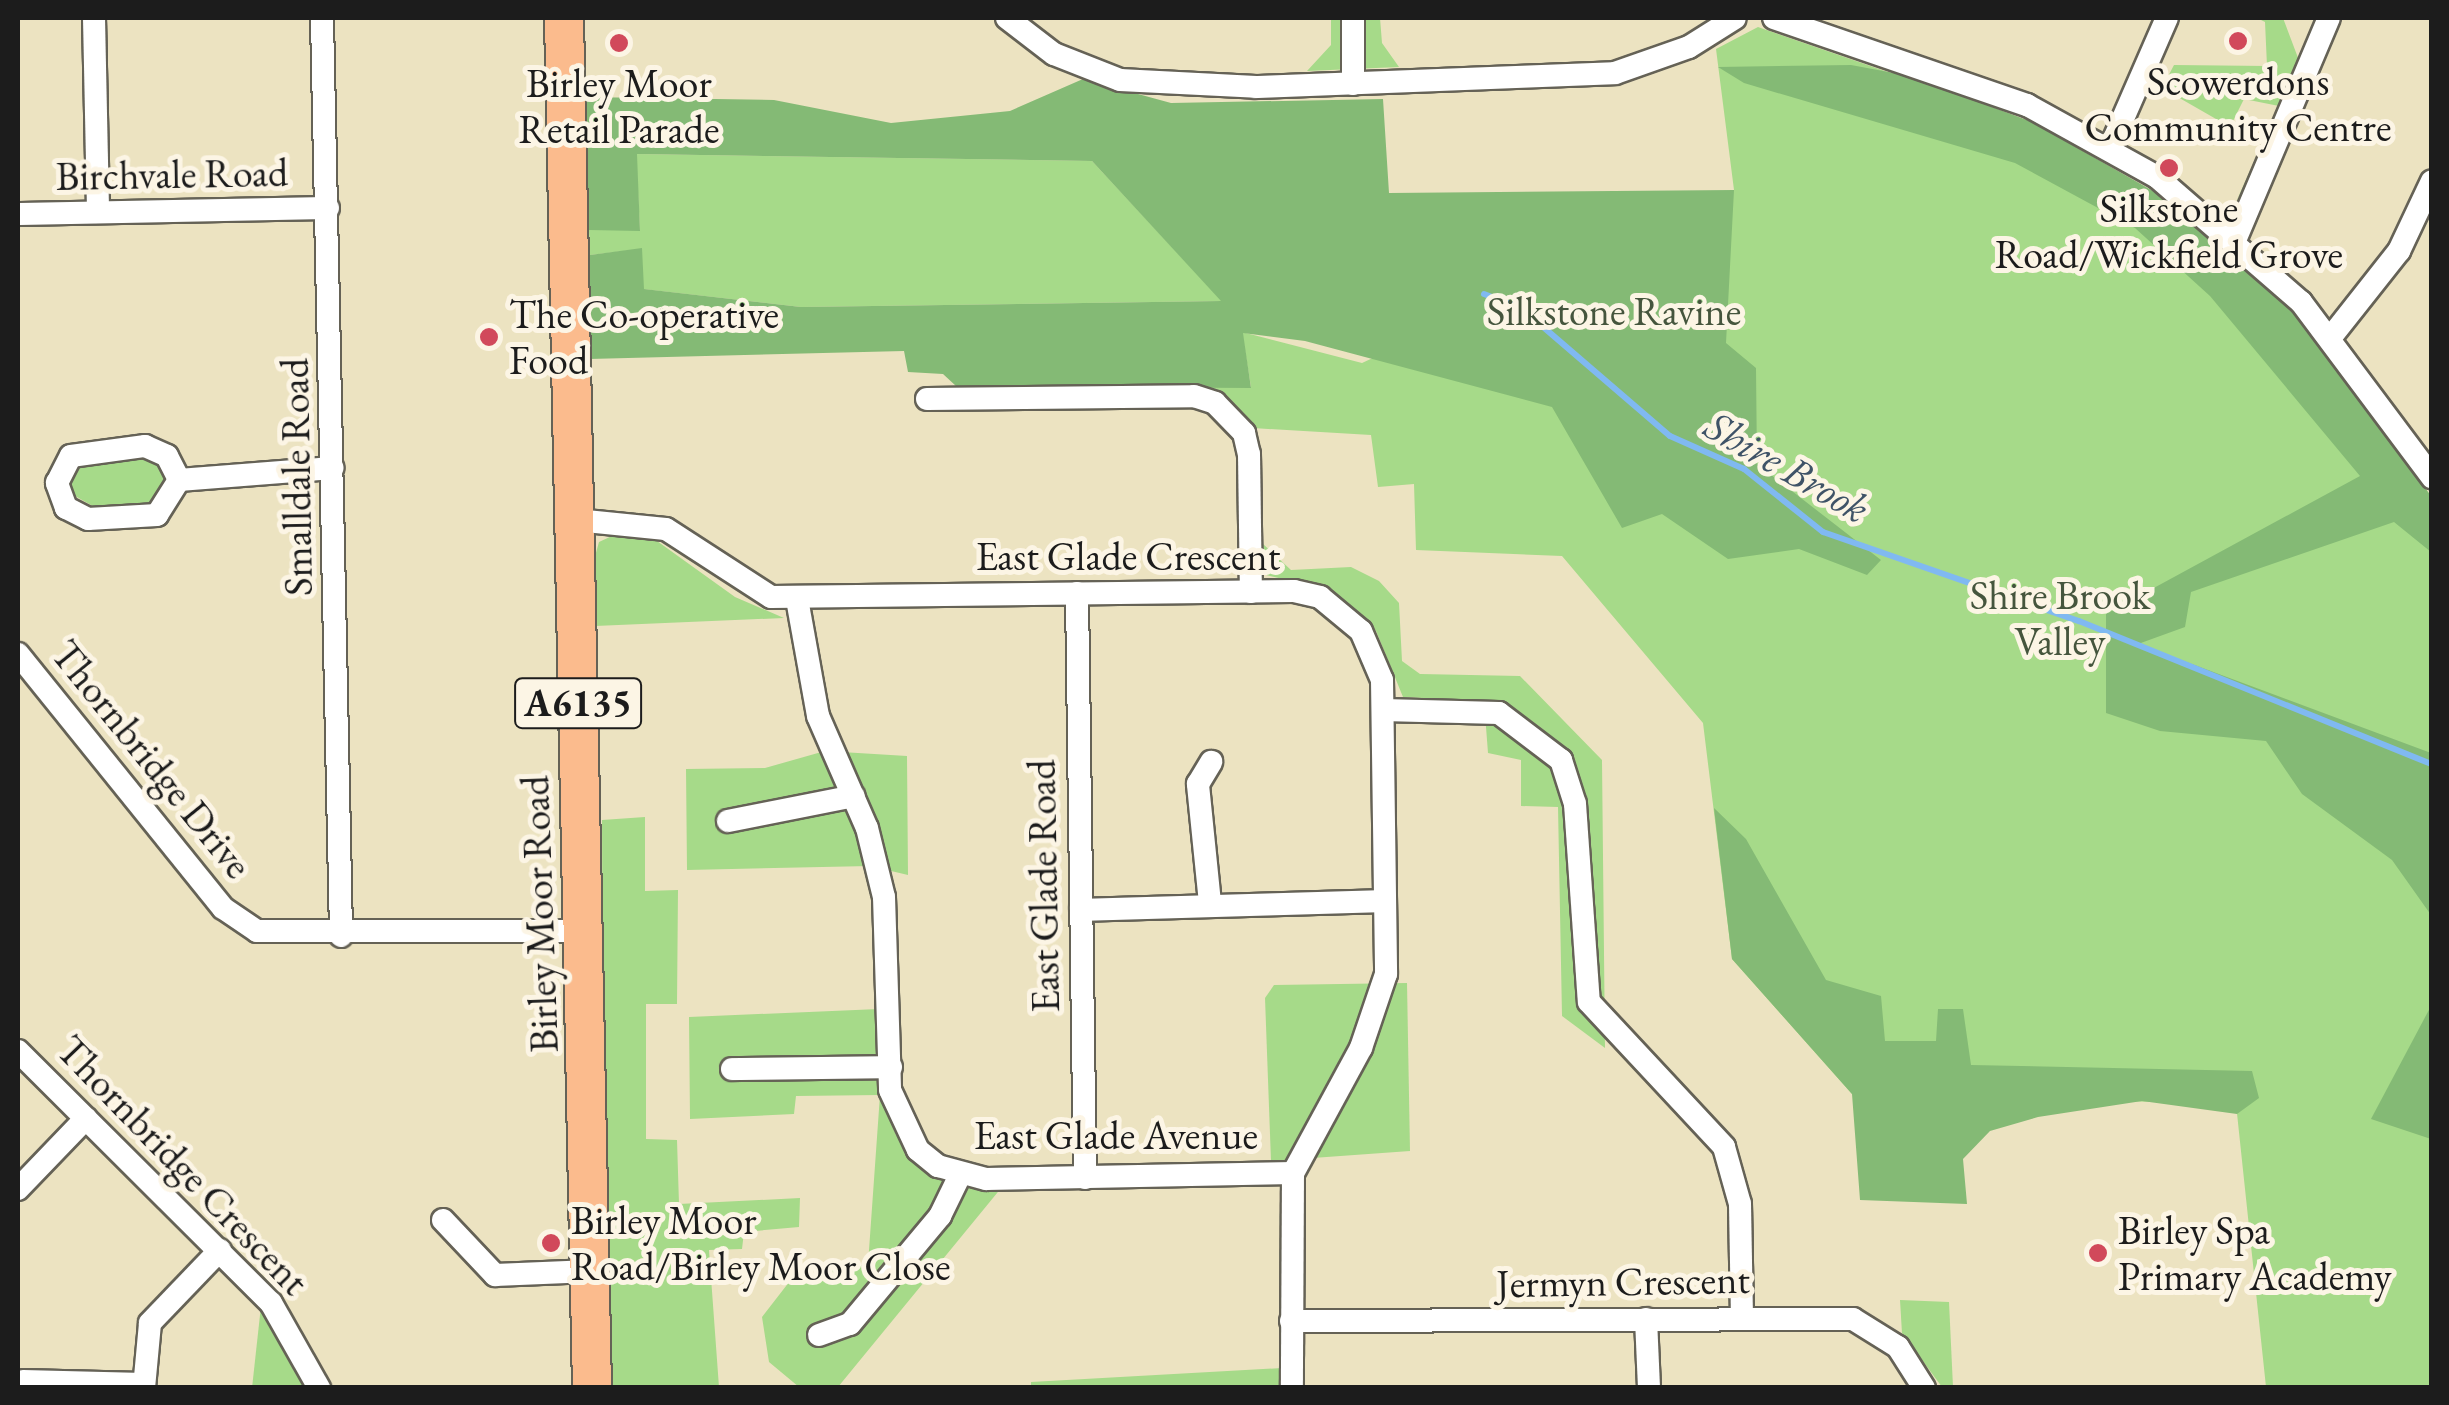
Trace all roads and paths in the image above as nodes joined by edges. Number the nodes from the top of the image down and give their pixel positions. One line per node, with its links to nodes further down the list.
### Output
1 (94, 18): 14 (street)
2 (322, 18): 13 (street, Smalldale Road)
3 (564, 18): 22 (main road, Birley Moor Road / A6135)
4 (1007, 18): 10 (street)
5 (1353, 18): 10 (street)
6 (1735, 18): 10 (street)
7 (1774, 18): 11 (street)
8 (2167, 18): 11 (street)
9 (2329, 18): 16 (street)
10 (1352, 84)
11 (2111, 146): 16 (street)
12 (2432, 181): 17 (street)
13 (328, 208): 14 (street, Birchvale Road); 19 (street, Smalldale Road)
14 (98, 212): 15 (street, Birchvale Road)
15 (18, 214)
16 (2236, 238): 17 (street)
17 (2330, 337): 20 (street)
18 (926, 399): 23 (street)
19 (333, 468): 21 (street); 35 (street, Smalldale Road)
20 (2431, 476)
21 (179, 480): 21 (street)
22 (576, 520): 25 (street, East Glade Crescent); 34 (main road, Birley Moor Road / A6135)
23 (1251, 592): 24 (street, East Glade Crescent); 27 (street, East Glade Crescent)
24 (1077, 593): 25 (street, East Glade Crescent); 33 (street, East Glade Road)
25 (797, 600): 29 (street, East Glade Avenue)
26 (18, 654): 35 (street, Thornbridge Drive)
27 (1383, 710): 31 (street, East Glade Crescent); 47 (street)
28 (1211, 762): 32 (street)
29 (854, 796): 30 (street); 37 (street, East Glade Avenue)
30 (728, 821)
31 (1384, 900): 32 (street); 40 (street, East Glade Crescent)
32 (1210, 904): 33 (street)
33 (1081, 910): 42 (street, East Glade Road)
34 (582, 931): 35 (street, Thornbridge Drive); 46 (main road, Birley Moor Road / A6135)
35 (341, 936)
36 (18, 1051): 39 (street, Thornbridge Crescent)
37 (891, 1067): 38 (street); 41 (street, East Glade Avenue)
38 (732, 1069)
39 (86, 1118): 43 (street); 45 (street, Thornbridge Crescent)
40 (1293, 1173): 42 (street, East Glade Avenue); 49 (street)
41 (960, 1175): 42 (street, East Glade Avenue); 50 (street)
42 (1085, 1178)
43 (18, 1189)
44 (443, 1220): 46 (street)
45 (220, 1250): 52 (street); 53 (street, Thornbridge Crescent)
46 (591, 1271): 54 (main road, Birley Moor Road / A6135)
47 (1742, 1318): 48 (street, Jermyn Crescent); 57 (street, Jermyn Crescent)
48 (1646, 1319): 49 (street, Jermyn Crescent); 56 (street)
49 (1291, 1321): 55 (street)
50 (819, 1335)
51 (24, 1381): 52 (street)
52 (144, 1386)
53 (319, 1388)
54 (592, 1388)
55 (1292, 1388)
56 (1649, 1388)
57 (1924, 1388)

